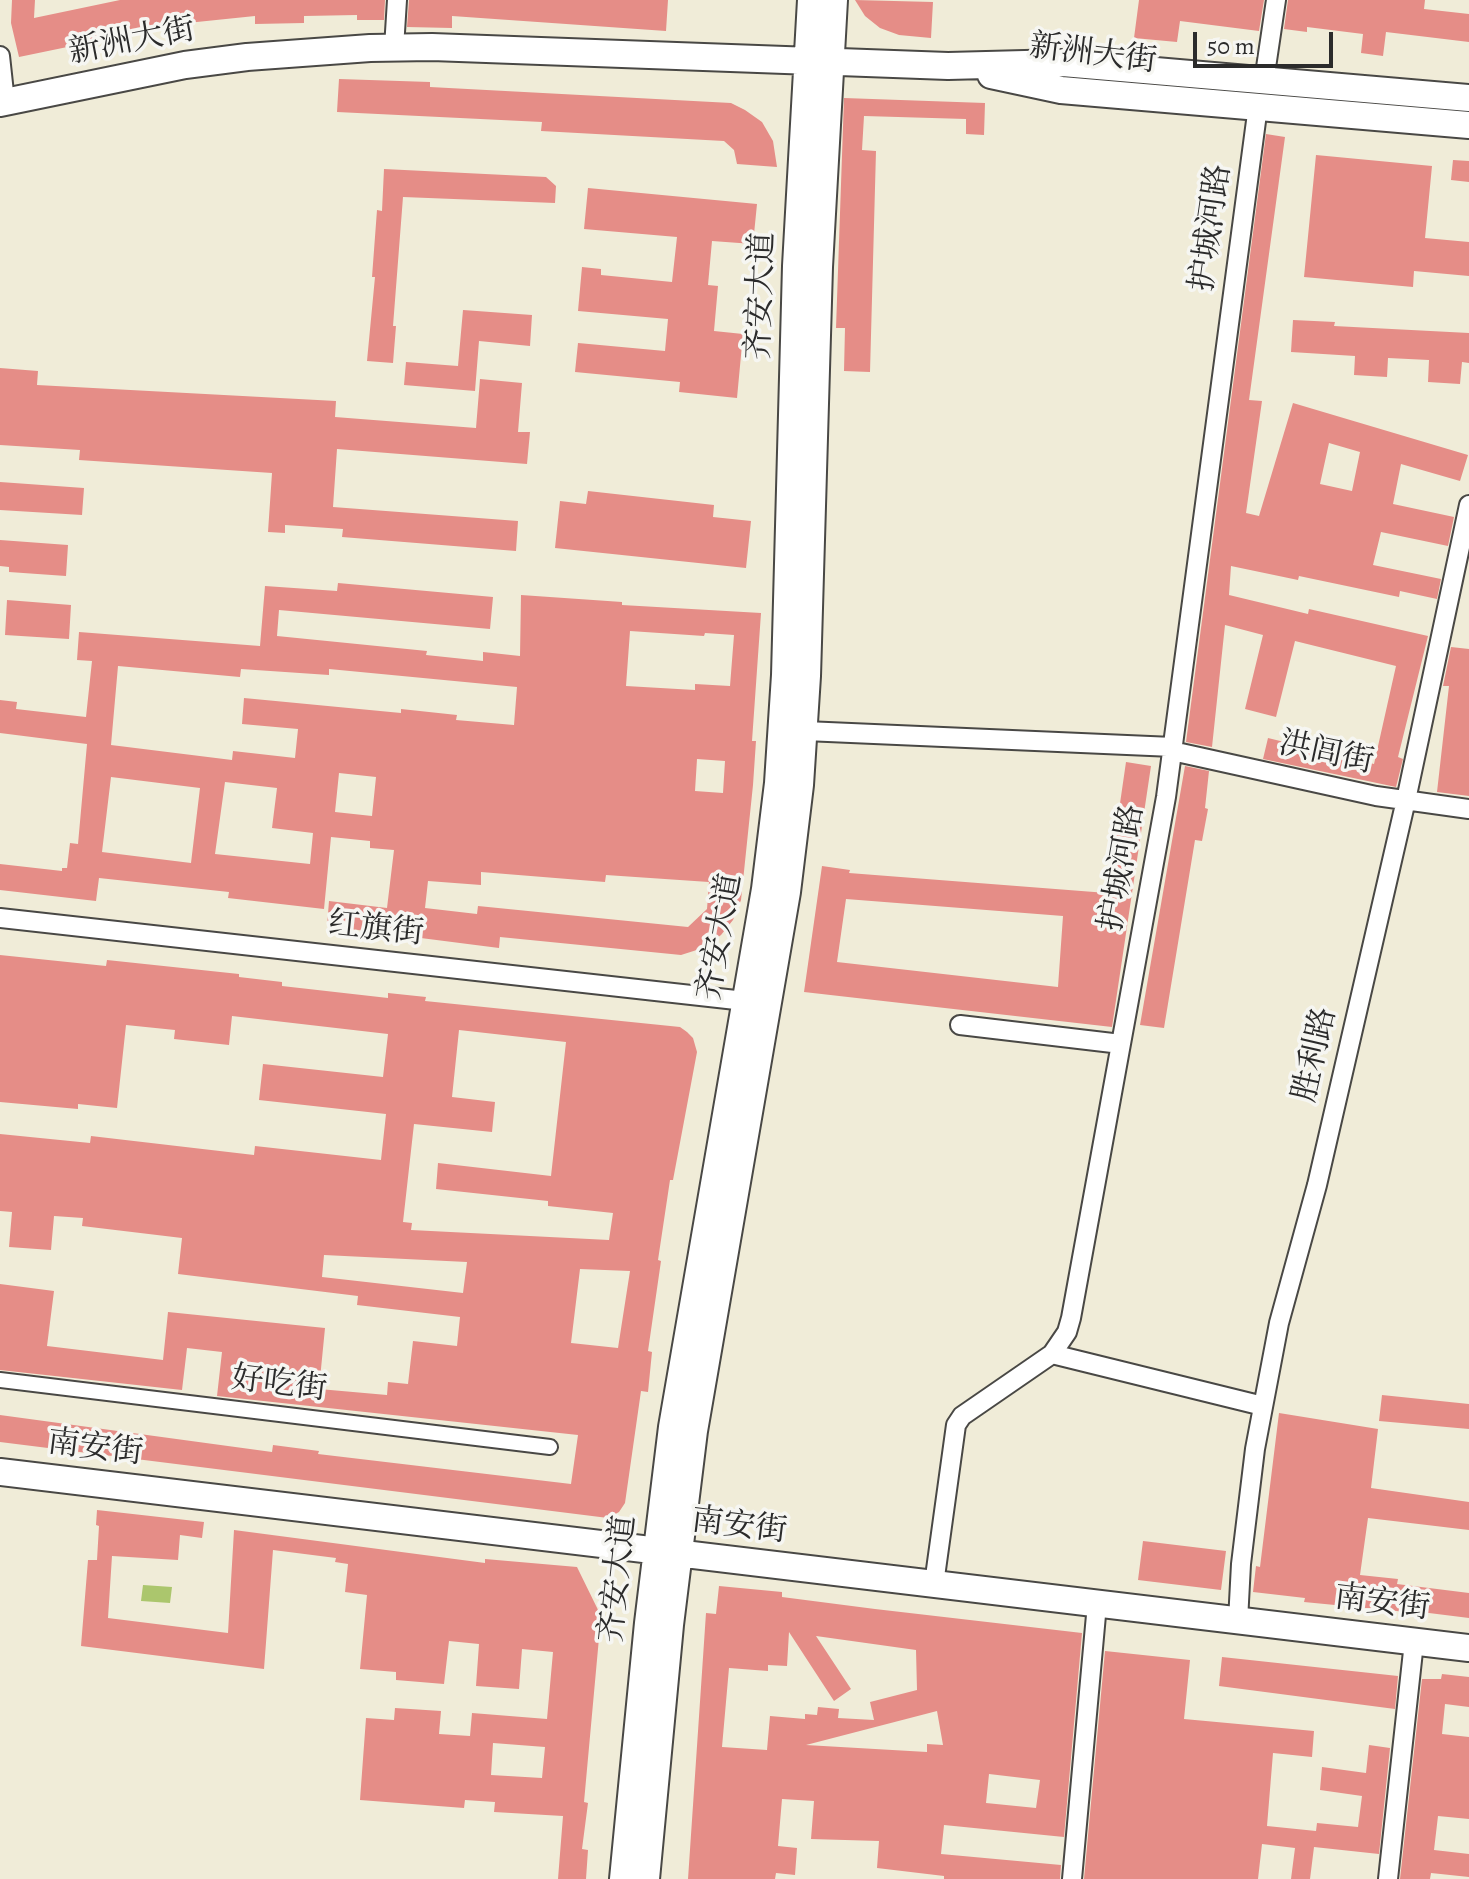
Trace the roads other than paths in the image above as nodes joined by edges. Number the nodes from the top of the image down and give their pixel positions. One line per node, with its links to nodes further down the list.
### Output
1 (397, 0): 5 (street)
2 (811, 0): 7 (main road, 齐安大道)
3 (834, 0): 7 (main road, 齐安大道)
4 (1276, 0): 8 (street, 护城河路)
5 (394, 48): 7 (main road, 新洲大街); 10 (main road, 新洲大街)
6 (0, 56): 10 (street)
7 (819, 61): 8 (main road, 新洲大街); 13 (main road, 齐安大道); 18 (main road, 齐安大道)
8 (1261, 94): 9 (main road, 新洲大街); 11 (main road, 新洲大街); 14 (street, 护城河路)
9 (1469, 98)
10 (2, 102)
11 (1469, 125)
12 (1469, 505): 15 (street, 胜利路)
13 (805, 731): 14 (street, 洪闾街); 26 (main road, 齐安大道)
14 (1172, 749): 15 (street, 洪闾街); 20 (street, 护城河路)
15 (1406, 800): 16 (street, 洪闾街); 23 (street, 胜利路)
16 (1469, 809)
17 (0, 918): 18 (street, 红旗街)
18 (745, 1001): 26 (main road, 齐安大道)
19 (960, 1025): 20 (street)
20 (1121, 1044): 21 (street, 护城河路)
21 (1052, 1354): 23 (street); 27 (street, 护城河路)
22 (0, 1380): 24 (street, 好吃街)
23 (1263, 1406): 29 (street, 胜利路)
24 (550, 1447)
25 (0, 1472): 26 (main road, 南安街)
26 (667, 1552): 27 (main road, 南安街); 32 (main road, 齐安大道); 33 (main road, 齐安大道)
27 (934, 1584): 28 (main road, 南安街)
28 (1097, 1604): 29 (main road, 南安街); 34 (street)
29 (1238, 1621): 30 (main road, 南安街)
30 (1414, 1642): 31 (main road, 南安街); 35 (street)
31 (1469, 1648)
32 (623, 1879)
33 (646, 1879)
34 (1072, 1879)
35 (1388, 1879)

